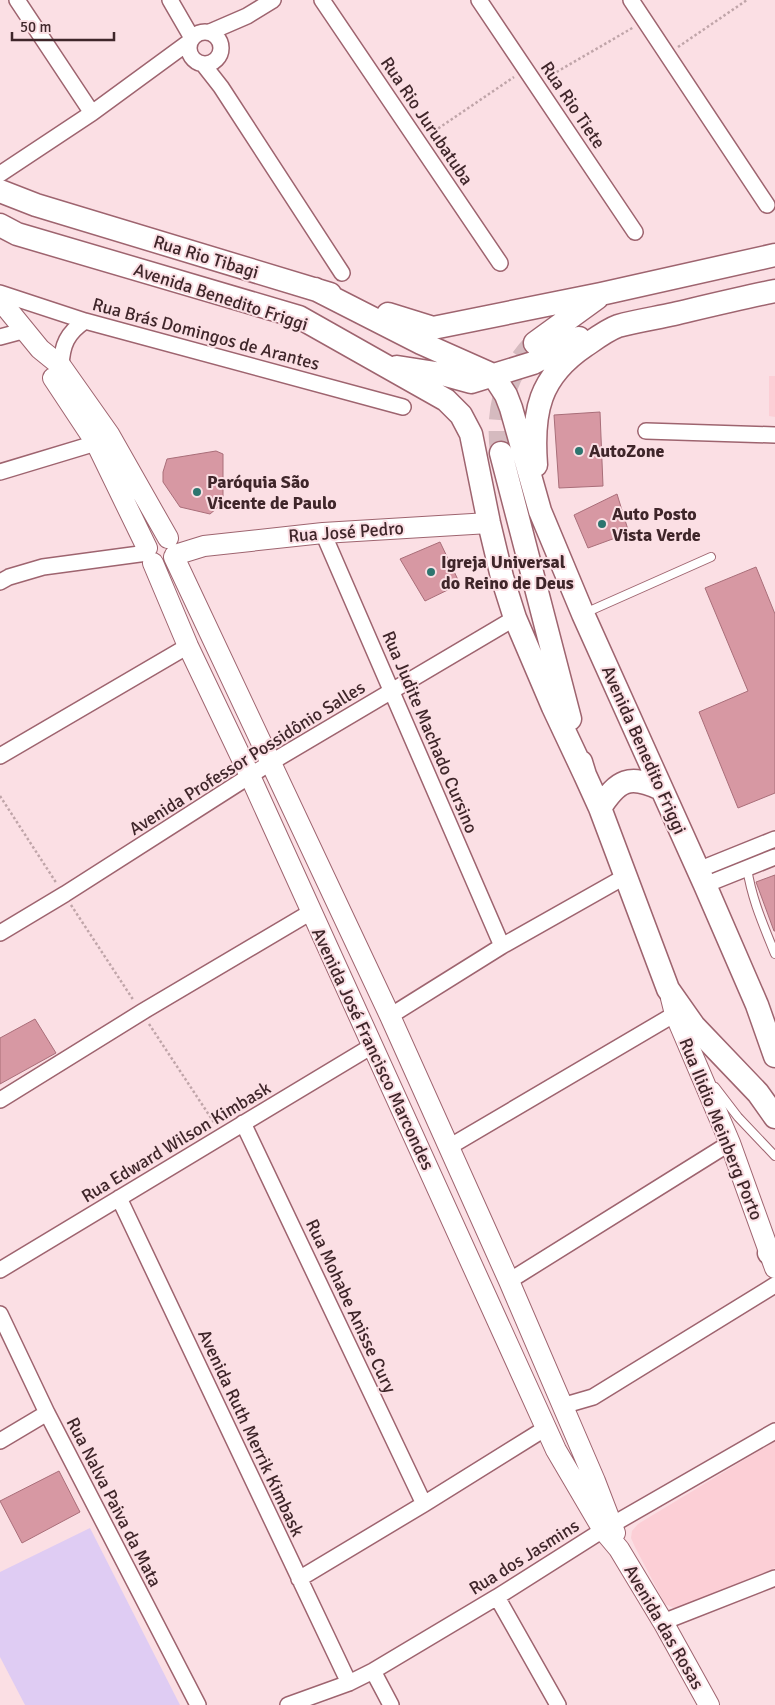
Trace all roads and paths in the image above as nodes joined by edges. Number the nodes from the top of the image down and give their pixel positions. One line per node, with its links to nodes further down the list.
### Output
1 (17, 0): 14 (street)
2 (273, 0): 8 (street)
3 (322, 0): 15 (street, Rua Rio Jurubatuba)
4 (479, 0): 12 (street, Rua Rio Tiete)
5 (631, 0): 9 (street)
6 (747, 0): 11 (path)
7 (174, 6): 10 (street)
8 (248, 16): 10 (street); 10 (street)
9 (644, 20): 11 (street); 13 (path)
10 (200, 46): 14 (street); 23 (street)
11 (667, 54): 18 (street)
12 (526, 70): 13 (street, Rua Rio Tiete); 15 (path)
13 (536, 84): 20 (street, Rua Rio Tiete)
14 (92, 113): 16 (street)
15 (418, 142): 22 (street, Rua Rio Jurubatuba)
16 (0, 174)
17 (0, 190): 24 (main road, Rua Rio Tibagi)
18 (767, 205)
19 (0, 225): 36 (main road, Avenida Benedito Friggi)
20 (635, 232)
21 (775, 255): 27 (main road, Rua Rio Tibagi)
22 (500, 263)
23 (342, 273)
24 (315, 290): 27 (main road, Rua Rio Tibagi); 37 (main road)
25 (775, 291): 30 (main road)
26 (0, 292): 29 (street, Rua Brás Domingos de Arantes)
27 (601, 294): 33 (main road)
28 (0, 300): 31 (street, Avenida José Francisco Marcondes)
29 (85, 321): 35 (street); 38 (street, Rua Brás Domingos de Arantes)
30 (616, 327): 37 (main road); 44 (main road)
31 (26, 330): 32 (street); 34 (street, Avenida José Francisco Marcondes)
32 (0, 337)
33 (535, 343)
34 (40, 348): 35 (street, Avenida José Francisco Marcondes); 41 (street, Avenida José Francisco Marcondes)
35 (61, 366): 47 (street, Avenida José Francisco Marcondes)
36 (386, 366): 37 (main road); 45 (main road, Avenida Benedito Friggi)
37 (493, 375): 44 (main road)
38 (403, 407)
39 (646, 431): 40 (street)
40 (775, 435)
41 (96, 442): 43 (street); 48 (street, Avenida José Francisco Marcondes)
42 (501, 453): 57 (main road, Avenida Benedito Friggi)
43 (0, 472)
44 (540, 511): 51 (main road, Avenida Benedito Friggi)
45 (489, 523): 46 (street, Rua José Pedro); 52 (main road, Avenida Benedito Friggi)
46 (323, 533): 47 (street, Rua José Pedro); 54 (street, Rua Judite Machado Cursino)
47 (172, 548): 48 (street); 56 (street, Avenida José Francisco Marcondes)
48 (149, 555): 50 (street); 53 (street, Avenida José Francisco Marcondes)
49 (711, 557): 51 (lane)
50 (0, 582)
51 (583, 614): 59 (main road, Avenida Benedito Friggi)
52 (515, 618): 54 (street, Avenida Professor Possidônio Salles); 57 (main road, Avenida Benedito Friggi)
53 (188, 646): 55 (street); 58 (street, Avenida José Francisco Marcondes)
54 (392, 691): 56 (street, Avenida Professor Possidônio Salles); 70 (street, Rua Judite Machado Cursino)
55 (0, 756)
56 (270, 763): 58 (street, Avenida Professor Possidônio Salles); 75 (street, Avenida José Francisco Marcondes)
57 (585, 775): 61 (main road, Avenida Benedito Friggi)
58 (250, 776): 67 (street, Avenida Professor Possidônio Salles); 68 (street, Avenida José Francisco Marcondes)
59 (661, 789): 61 (main road); 66 (main road, Avenida Benedito Friggi)
60 (0, 796): 67 (path)
61 (600, 808): 65 (main road, Avenida Benedito Friggi)
62 (775, 839): 66 (street)
63 (775, 857): 64 (street)
64 (747, 868): 66 (street); 71 (lane)
65 (626, 876): 70 (street); 72 (main road, Avenida Benedito Friggi)
66 (702, 877): 77 (main road, Avenida Benedito Friggi)
67 (64, 894): 69 (street, Avenida Professor Possidônio Salles); 73 (path)
68 (311, 912): 73 (street); 76 (street, Avenida José Francisco Marcondes)
69 (0, 932)
70 (502, 946): 75 (street)
71 (775, 954)
72 (668, 989): 74 (street, Rua Ilidio Meinberg Porto); 80 (main road, Avenida Benedito Friggi)
73 (142, 1012): 79 (street); 82 (path)
74 (675, 1014): 78 (street, Rua Ilidio Meinberg Porto); 84 (street)
75 (390, 1016): 84 (street, Avenida José Francisco Marcondes)
76 (372, 1046): 81 (street, Rua Edward Wilson Kimbask); 94 (street, Avenida José Francisco Marcondes)
77 (773, 1047)
78 (695, 1062): 83 (street, Rua Ilidio Meinberg Porto); 85 (lane)
79 (0, 1100)
80 (775, 1116)
81 (243, 1123): 82 (street, Rua Edward Wilson Kimbask); 99 (street, Rua Mohabe Anisse Cury)
82 (222, 1136): 86 (street, Rua Edward Wilson Kimbask)
83 (730, 1143): 87 (street, Rua Ilidio Meinberg Porto); 89 (street)
84 (449, 1147): 89 (street, Avenida José Francisco Marcondes)
85 (775, 1156)
86 (119, 1198): 88 (street, Rua Edward Wilson Kimbask); 102 (street, Avenida Ruth Merrik Kimbask)
87 (773, 1259)
88 (0, 1270)
89 (509, 1281): 92 (street, Avenida José Francisco Marcondes)
90 (775, 1285): 92 (street)
91 (0, 1314): 93 (street, Rua Nalva Paiva da Mata)
92 (562, 1406): 97 (street, Avenida José Francisco Marcondes)
93 (47, 1413): 96 (street); 107 (street, Rua Nalva Paiva da Mata)
94 (546, 1428): 98 (street, Avenida José Francisco Marcondes); 99 (street)
95 (775, 1431): 100 (street, Rua dos Jasmins)
96 (0, 1441)
97 (577, 1441): 98 (street); 100 (street, Avenida José Francisco Marcondes)
98 (556, 1450): 100 (street, Avenida José Francisco Marcondes)
99 (424, 1504): 102 (street)
100 (608, 1528): 103 (street, Rua dos Jasmins); 104 (street, Avenida das Rosas)
101 (775, 1578): 104 (street)
102 (299, 1579): 106 (street, Avenida Ruth Merrik Kimbask)
103 (497, 1597): 105 (street, Rua dos Jasmins); 110 (street)
104 (662, 1622): 111 (street, Avenida das Rosas)
105 (373, 1672): 106 (street, Rua dos Jasmins); 109 (street)
106 (348, 1683): 108 (street, Rua dos Jasmins)
107 (198, 1705)
108 (288, 1705)
109 (391, 1705)
110 (558, 1705)
111 (709, 1705)

